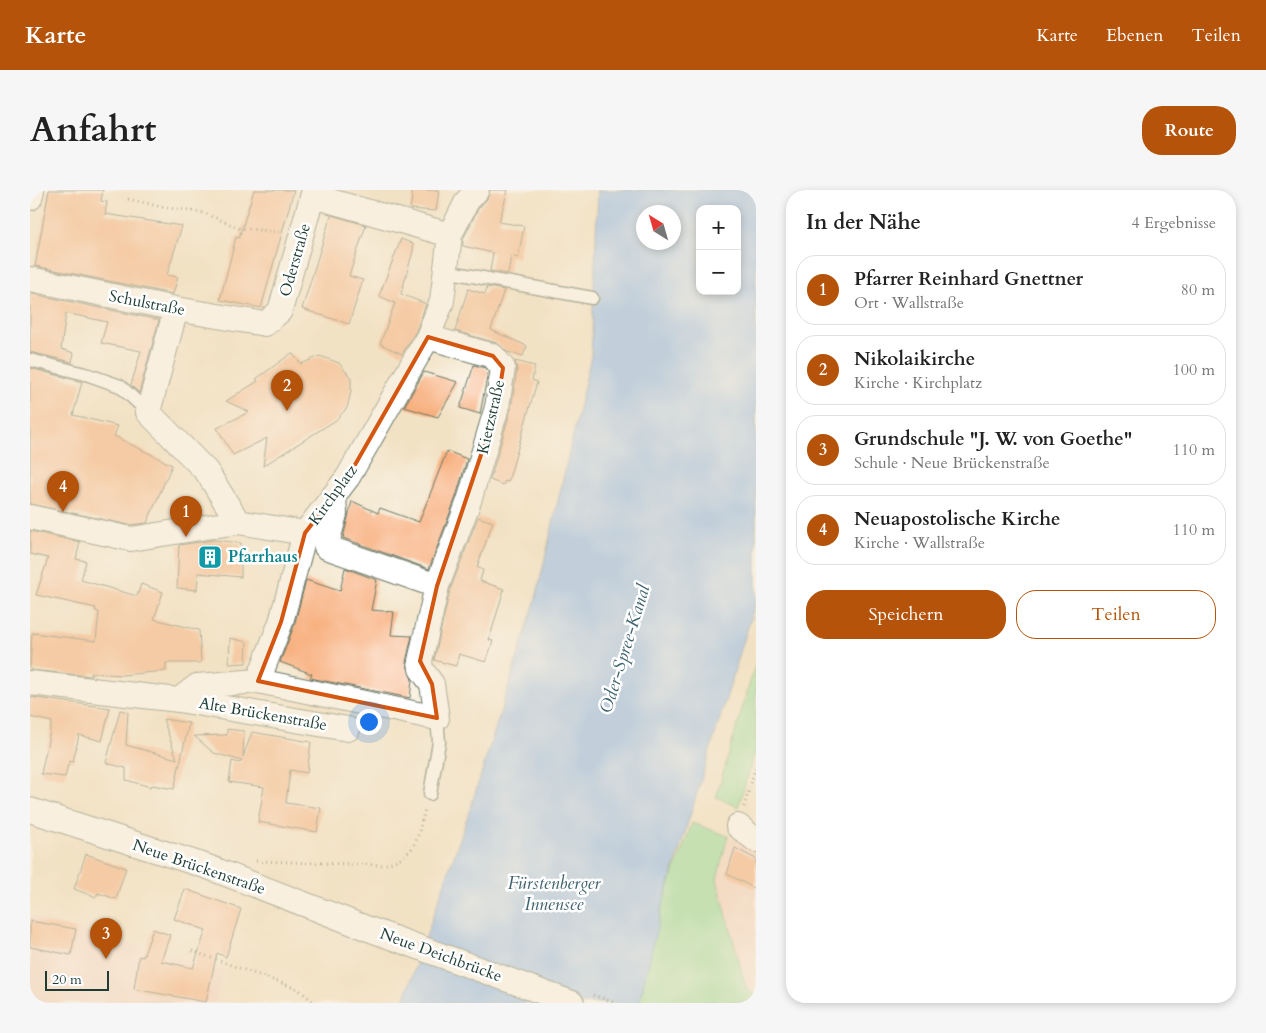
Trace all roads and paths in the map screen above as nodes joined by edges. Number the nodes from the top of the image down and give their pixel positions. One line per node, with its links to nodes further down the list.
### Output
1 (32, 190): 4 (street)
2 (477, 190): 7 (street)
3 (314, 193): 6 (street, Oderstraße); 7 (street)
4 (30, 198)
5 (128, 199): 6 (path)
6 (302, 234): 12 (street, Oderstraße)
7 (450, 235): 8 (street)
8 (445, 271): 10 (lane); 13 (street)
9 (30, 280): 11 (street, Schulstraße)
10 (592, 298)
11 (176, 310): 12 (street, Schulstraße); 15 (street)
12 (265, 324)
13 (428, 337): 16 (street, Kirchplatz); 20 (street, Kietzstraße)
14 (30, 360): 15 (lane)
15 (148, 412): 18 (street)
16 (334, 495): 19 (street, Kirchplatz); 20 (street)
17 (30, 517): 18 (street, Kirchplatz)
18 (238, 522): 19 (street, Kirchplatz)
19 (305, 533): 21 (street, Alte Brückenstraße)
20 (437, 586): 24 (street, Kietzstraße)
21 (258, 681): 23 (street, Alte Brückenstraße); 24 (street, Alte Brückenstraße)
22 (30, 682): 23 (street, Alte Brückenstraße)
23 (179, 700): 25 (street, Alte Brückenstraße)
24 (437, 718): 27 (lane)
25 (348, 729)
26 (756, 766): 29 (path)
27 (430, 794): 30 (path)
28 (30, 810): 31 (street, Neue Brückenstraße)
29 (747, 833)
30 (261, 860)
31 (366, 928): 34 (street, Neue Deichbrücke)
32 (192, 950): 33 (path)
33 (315, 1003)
34 (572, 1003)

